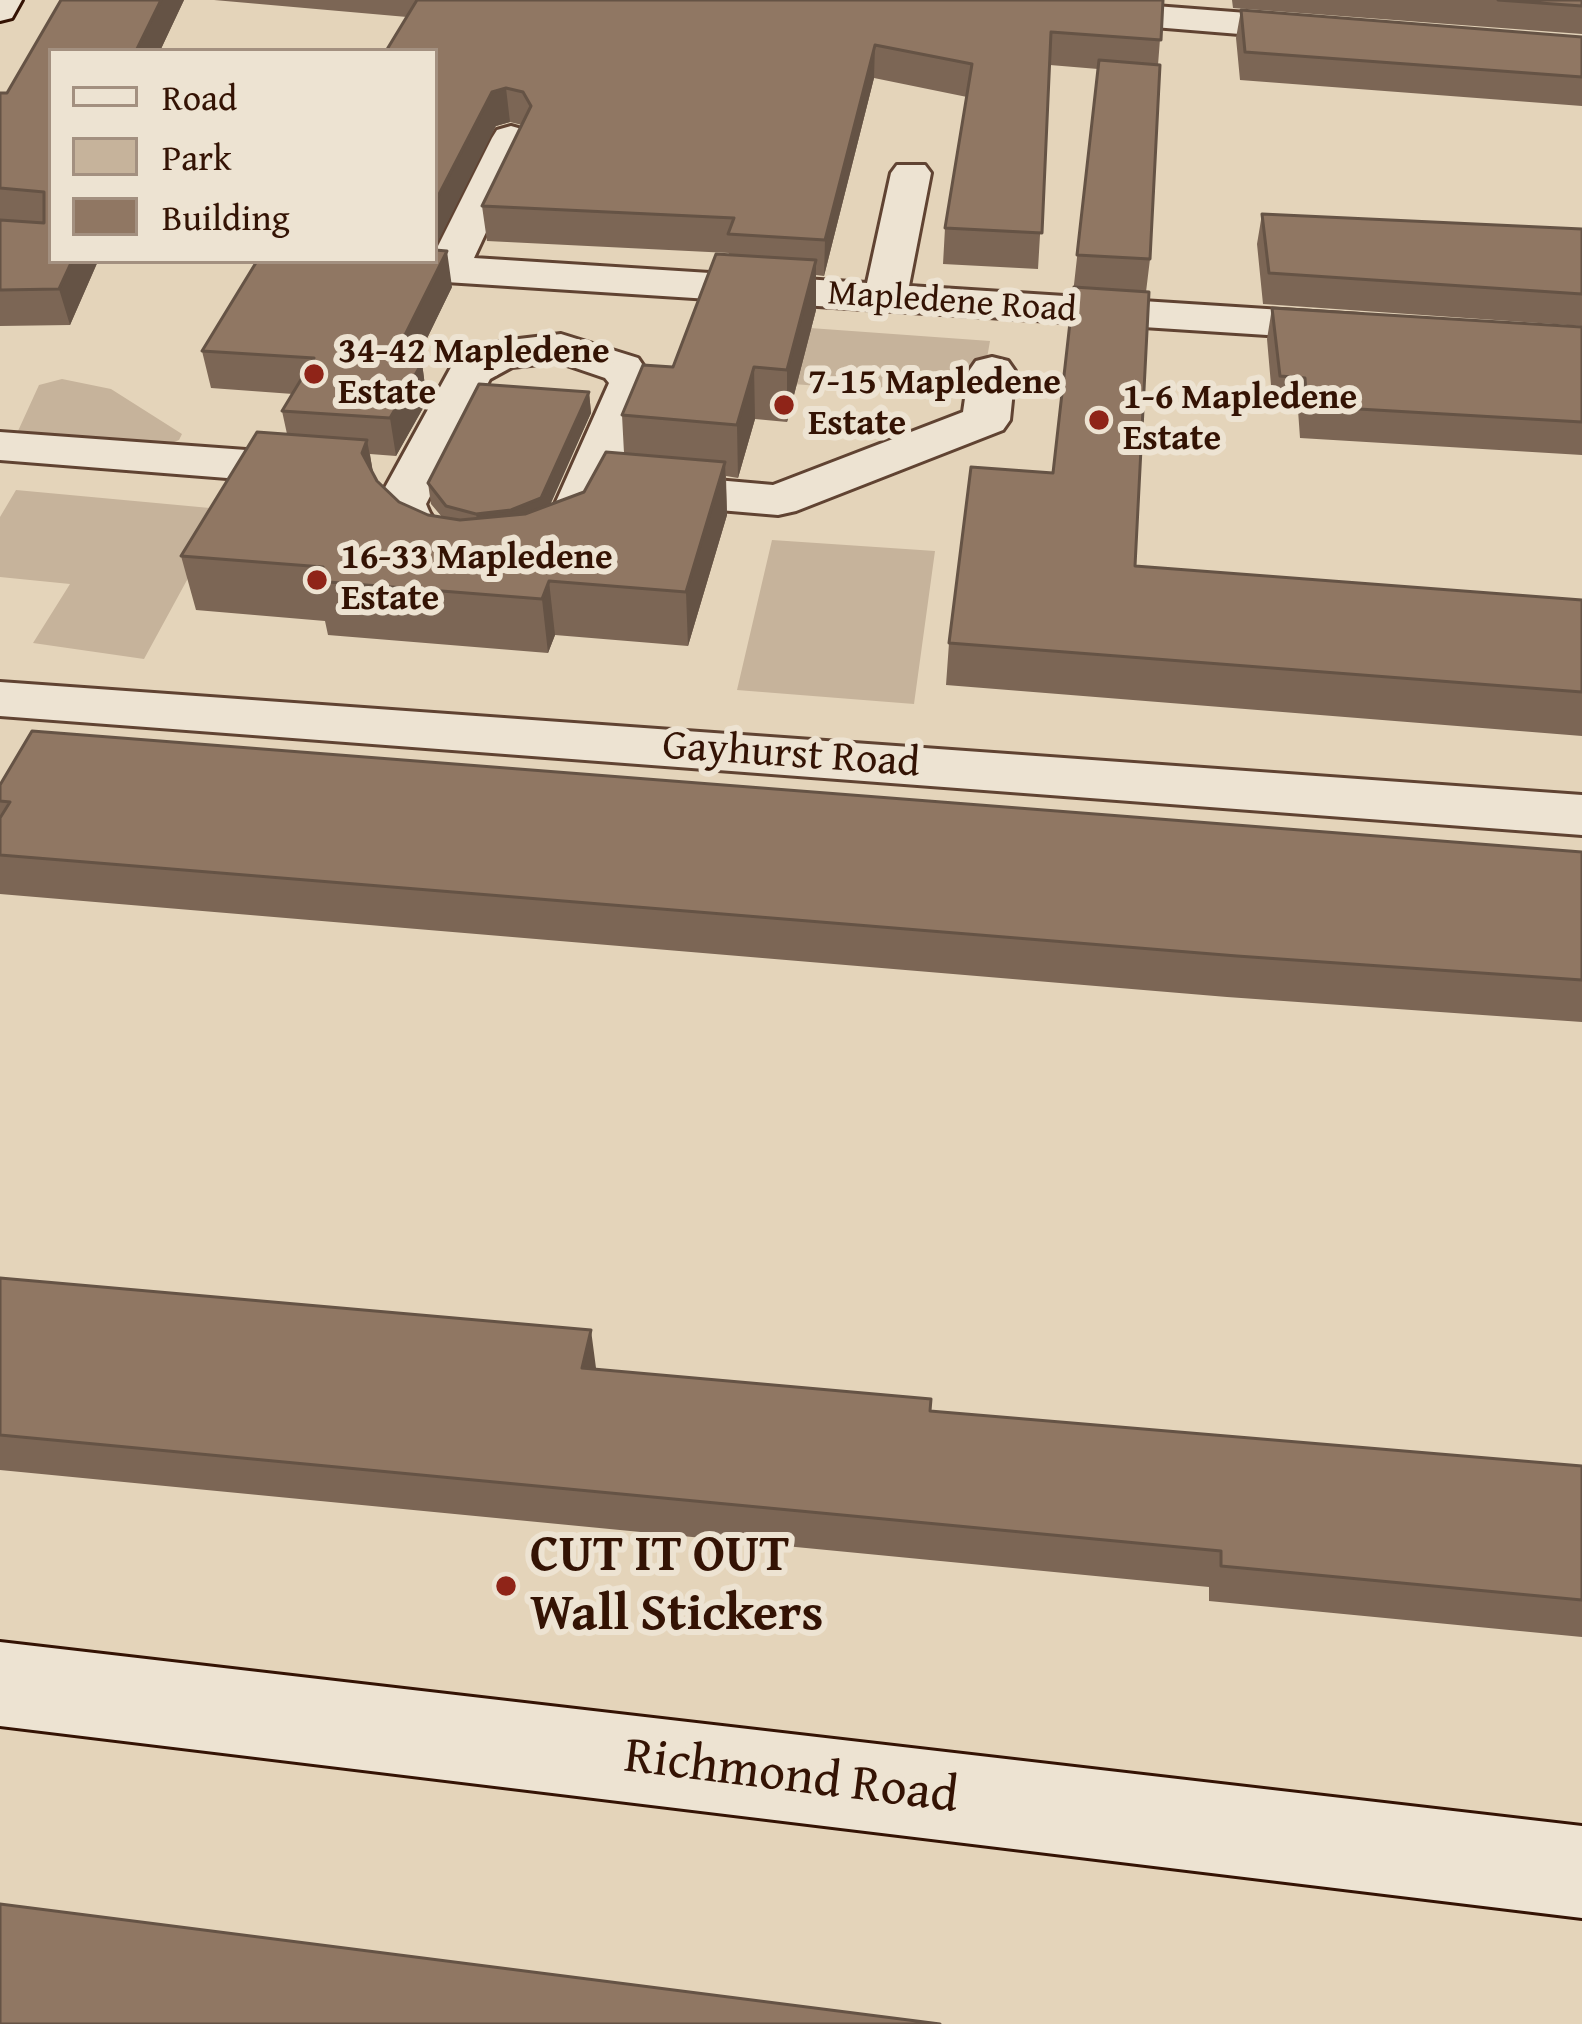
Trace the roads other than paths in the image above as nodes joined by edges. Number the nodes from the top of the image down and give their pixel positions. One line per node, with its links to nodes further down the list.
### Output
1 (5, 0): 3 (street)
2 (946, 0): 4 (street)
3 (0, 11)
4 (1370, 33)
5 (511, 138): 8 (street)
6 (911, 172): 10 (street)
7 (369, 264): 8 (street, Mapledene Road)
8 (448, 269): 9 (street, Mapledene Road)
9 (598, 280): 10 (street, Mapledene Road); 12 (street)
10 (885, 299): 11 (street, Mapledene Road)
11 (1390, 330)
12 (561, 348): 15 (street); 16 (street)
13 (992, 371): 16 (street)
14 (0, 446): 15 (street)
15 (415, 477): 16 (street)
16 (591, 484)
17 (0, 699): 18 (street, Gayhurst Road)
18 (1582, 815)
19 (0, 1684): 20 (street, Richmond Road)
20 (1582, 1872)

